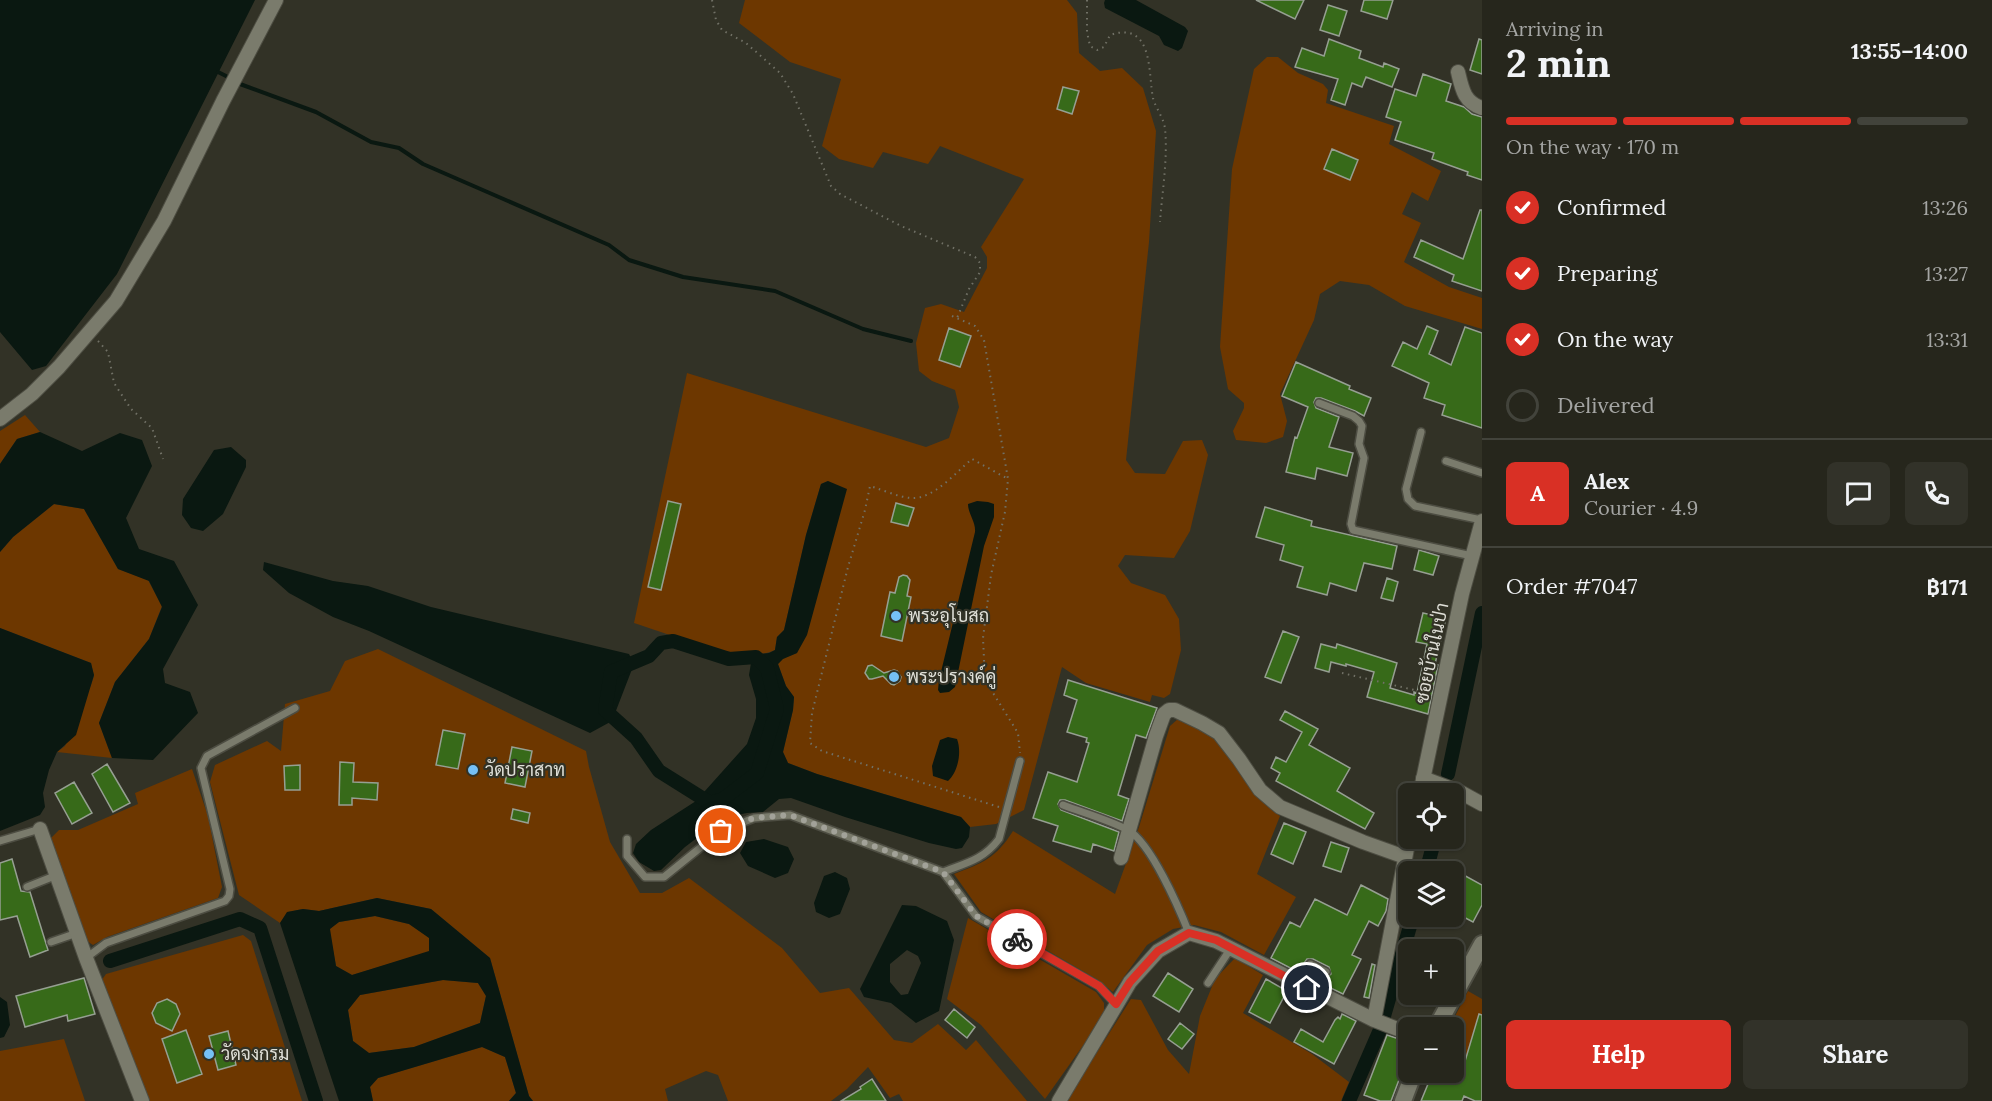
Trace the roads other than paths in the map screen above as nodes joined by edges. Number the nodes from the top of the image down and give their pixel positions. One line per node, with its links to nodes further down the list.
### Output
1 (276, 0): 5 (street)
2 (1458, 72): 3 (street)
3 (1482, 108)
4 (1319, 403): 10 (lane)
5 (0, 419)
6 (1421, 432): 9 (lane)
7 (1446, 461): 8 (lane)
8 (1482, 473)
9 (1482, 521): 10 (street, ซอยบ้านในป่า)
10 (1472, 556): 13 (street, ซอยบ้านในป่า)
11 (295, 708): 32 (lane)
12 (1020, 761): 24 (lane)
13 (1423, 778): 14 (street, ซอยบ้านในป่า); 15 (street)
14 (1422, 783)
15 (1482, 804)
16 (1063, 805): 18 (lane)
17 (40, 829): 20 (lane); 25 (street)
18 (1129, 831): 22 (street); 23 (street); 28 (lane)
19 (627, 839): 24 (lane)
20 (0, 841)
21 (1407, 849): 22 (street)
22 (1405, 857): 38 (street)
23 (1121, 858)
24 (943, 872): 36 (lane)
25 (57, 875): 26 (lane); 27 (street)
26 (27, 886)
27 (77, 933): 29 (lane); 32 (street)
28 (1189, 933): 31 (street); 36 (street)
29 (51, 942)
30 (1482, 944): 37 (street)
31 (1231, 948): 34 (lane); 35 (street)
32 (86, 958): 41 (street)
33 (1326, 972): 35 (lane)
34 (1208, 983)
35 (1298, 983): 38 (street)
36 (1116, 1004): 42 (street)
37 (1442, 1017)
38 (1374, 1020): 39 (street)
39 (1398, 1029)
40 (1410, 1083): 43 (street)
41 (142, 1101)
42 (1059, 1101)
43 (1404, 1101)

